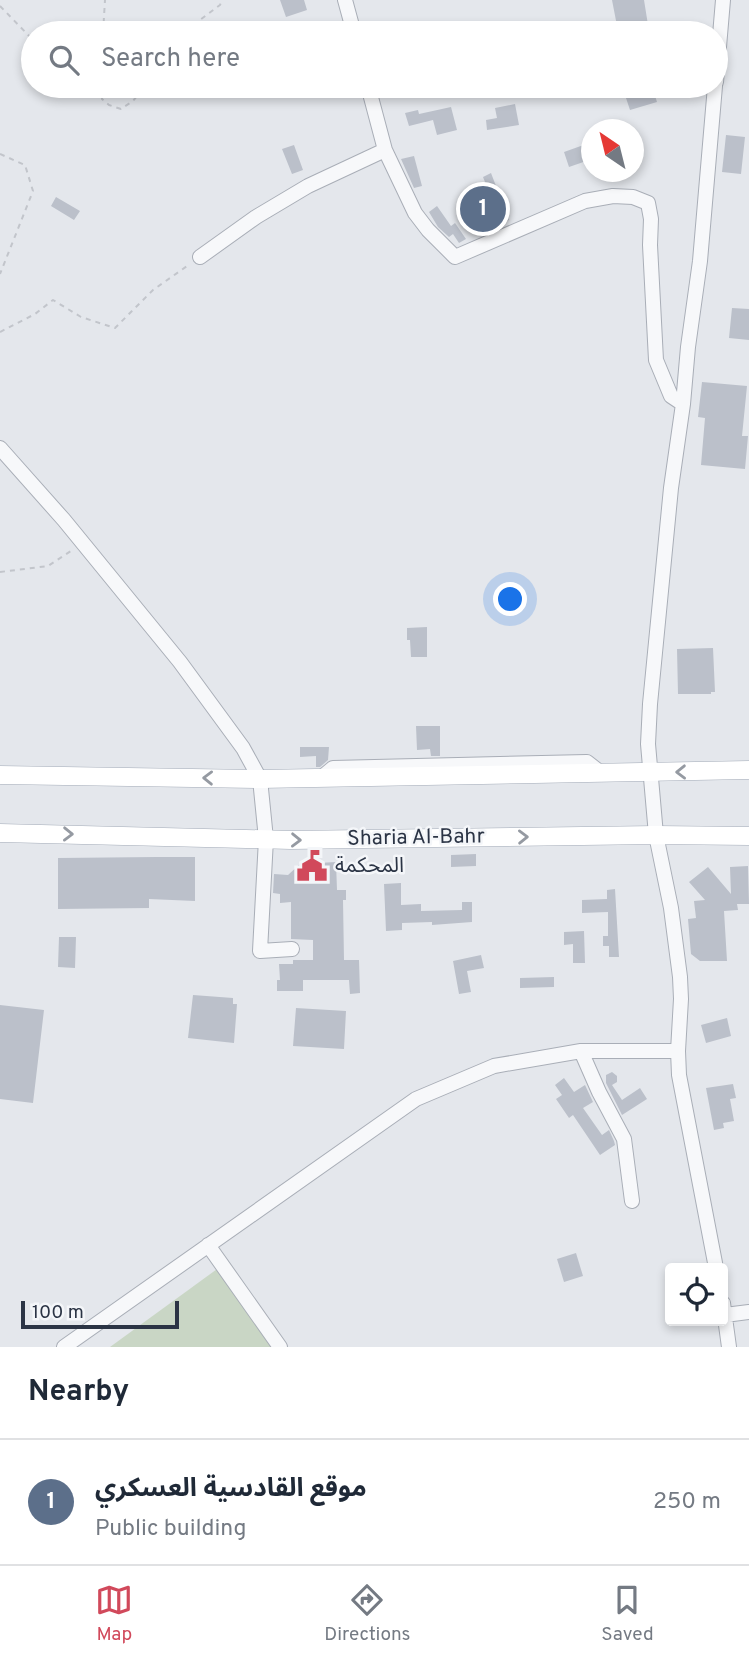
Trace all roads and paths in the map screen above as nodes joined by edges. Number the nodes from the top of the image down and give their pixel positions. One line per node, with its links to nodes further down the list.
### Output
1 (105, 0): 6 (path)
2 (222, 0): 7 (path)
3 (345, 0): 8 (street)
4 (723, 0): 9 (street)
5 (0, 6): 10 (path)
6 (104, 21)
7 (199, 21)
8 (351, 21)
9 (721, 21)
10 (21, 28)
11 (102, 98): 12 (path)
12 (135, 98)
13 (371, 98): 15 (street)
14 (715, 98): 20 (street)
15 (384, 150): 17 (street); 20 (street)
16 (0, 154): 18 (path)
17 (200, 257): 19 (path)
18 (0, 274)
19 (0, 332)
20 (684, 404): 25 (street)
21 (0, 448): 22 (street)
22 (83, 542): 23 (path); 27 (street)
23 (0, 572)
24 (749, 771): 25 (main road, one-way to 25)
25 (650, 773): 27 (main road); 29 (street)
26 (0, 775): 27 (main road, one-way to 26)
27 (260, 779): 31 (street)
28 (0, 833): 31 (main road, Sharia Al-Bahr, one-way to 31)
29 (656, 835): 30 (main road, Sharia Al-Bahr); 31 (main road, Sharia Al-Bahr, one-way to 29); 34 (street)
30 (749, 836)
31 (266, 839): 32 (street)
32 (292, 949)
33 (581, 1051): 34 (street); 35 (street); 36 (street)
34 (678, 1051): 37 (street)
35 (632, 1201)
36 (208, 1245): 41 (street); 42 (street)
37 (715, 1263)
38 (728, 1309): 39 (street)
39 (749, 1312)
40 (726, 1326): 43 (street)
41 (64, 1347)
42 (280, 1347)
43 (729, 1347)

